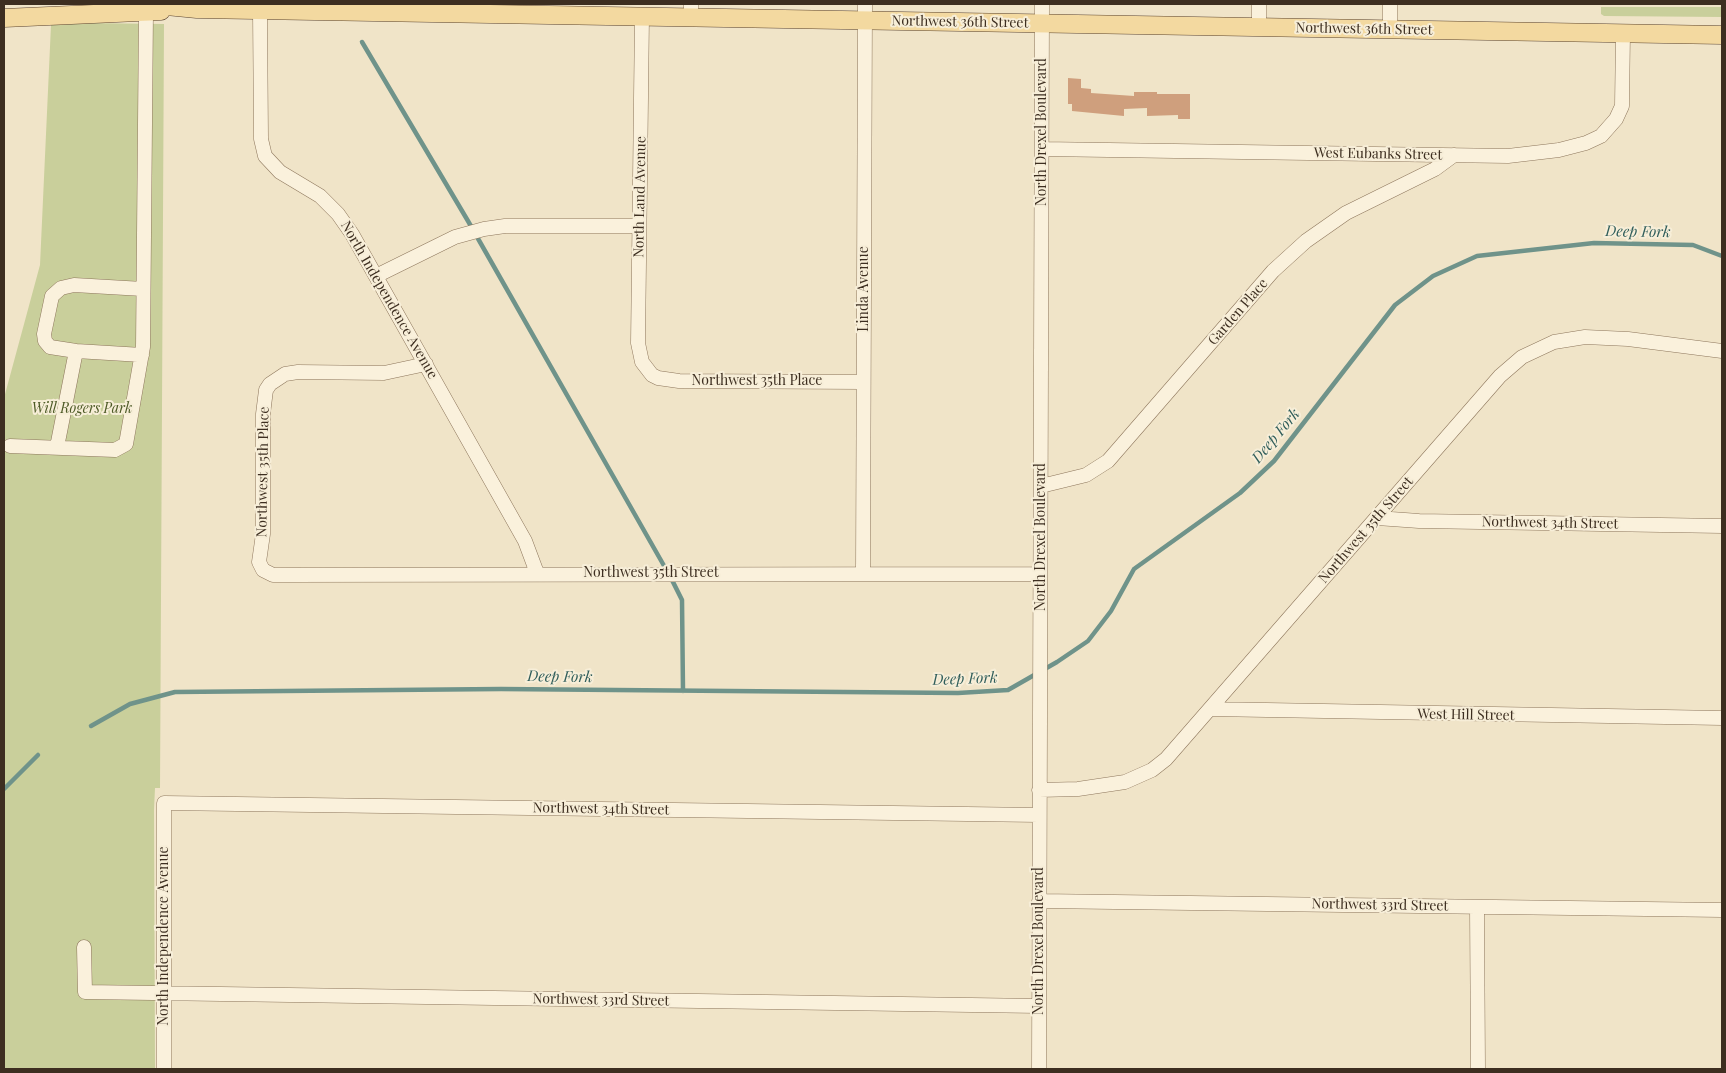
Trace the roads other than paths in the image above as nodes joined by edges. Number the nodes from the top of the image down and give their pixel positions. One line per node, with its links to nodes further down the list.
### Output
1 (1042, 4): 11 (street, North Drexel Boulevard)
2 (1259, 4): 12 (street)
3 (1390, 4): 13 (street)
4 (146, 8): 6 (main road, Northwest 36th Street); 10 (main road, Northwest 36th Street); 20 (street)
5 (438, 8): 6 (main road, Northwest 36th Street); 9 (main road, Northwest 36th Street)
6 (260, 10): 19 (street, North Independence Avenue)
7 (691, 10): 8 (main road, Northwest 36th Street); 9 (main road, Northwest 36th Street)
8 (865, 12): 11 (main road, Northwest 36th Street); 26 (street, Linda Avenue)
9 (642, 16): 18 (street, North Land Avenue)
10 (4, 18)
11 (1042, 23): 12 (main road, Northwest 36th Street); 16 (street, North Drexel Boulevard)
12 (1259, 27): 13 (main road, Northwest 36th Street)
13 (1390, 29): 14 (main road, Northwest 36th Street)
14 (1623, 33): 15 (main road, Northwest 36th Street); 17 (street, West Eubanks Street)
15 (1722, 35)
16 (1042, 149): 17 (street, West Eubanks Street); 29 (street, North Drexel Boulevard)
17 (1454, 156): 29 (street, Garden Place)
18 (639, 226): 19 (street); 25 (street, North Land Avenue)
19 (376, 276): 24 (street, North Independence Avenue)
20 (143, 288): 21 (street); 23 (street)
21 (76, 351): 23 (street); 28 (street)
22 (1722, 351): 30 (street, Northwest 35th Street)
23 (142, 355): 28 (street)
24 (426, 364): 32 (street, Northwest 35th Place); 33 (street, North Independence Avenue)
25 (652, 375): 26 (street, Northwest 35th Place)
26 (863, 382): 34 (street, Linda Avenue)
27 (10, 446): 28 (street)
28 (57, 447)
29 (1041, 486): 35 (street, North Drexel Boulevard)
30 (1377, 518): 31 (street, Northwest 34th Street); 36 (street, Northwest 35th Street)
31 (1722, 526)
32 (263, 570): 33 (street, Northwest 35th Street)
33 (537, 574): 34 (street, Northwest 35th Street)
34 (863, 574): 35 (street, Northwest 35th Street)
35 (1040, 574): 38 (street, North Drexel Boulevard)
36 (1210, 709): 37 (street, West Hill Street); 38 (street, Northwest 35th Street)
37 (1722, 718)
38 (1039, 790): 40 (street, North Drexel Boulevard)
39 (164, 804): 40 (street, Northwest 34th Street); 45 (street, North Independence Avenue)
40 (1039, 815): 41 (street, North Drexel Boulevard)
41 (1039, 901): 42 (street, Northwest 33rd Street); 46 (street, North Drexel Boulevard)
42 (1477, 907): 43 (street, Northwest 33rd Street); 49 (street)
43 (1722, 910)
44 (84, 947): 45 (street, Northwest 33rd Street)
45 (164, 994): 46 (street, Northwest 33rd Street); 47 (street, North Independence Avenue)
46 (1039, 1006): 48 (street, North Drexel Boulevard)
47 (164, 1069)
48 (1039, 1069)
49 (1478, 1069)

